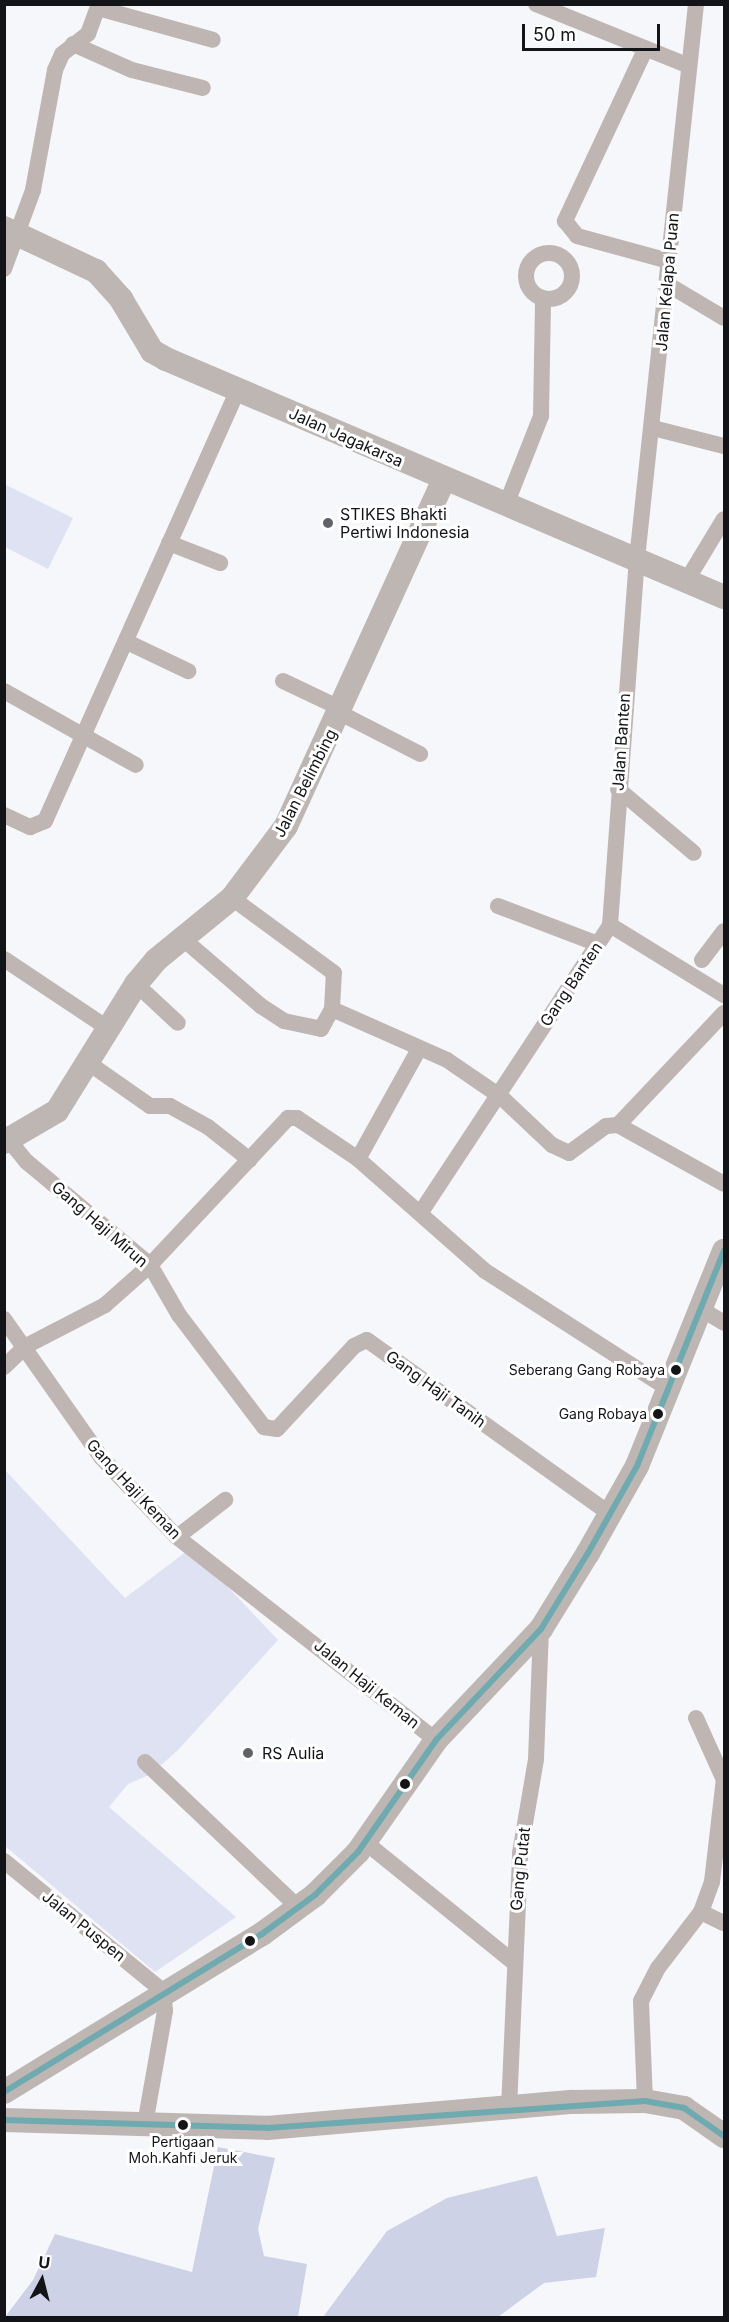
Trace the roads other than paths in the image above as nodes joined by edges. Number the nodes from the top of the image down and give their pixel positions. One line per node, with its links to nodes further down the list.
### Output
1 (536, 4): 6 (street)
2 (696, 4): 7 (street, Jalan Kelapa Puan)
3 (99, 6): 4 (street); 5 (street)
4 (213, 40)
5 (73, 44): 8 (street); 9 (street)
6 (645, 50): 7 (street); 10 (street)
7 (687, 65): 10 (street, Jalan Kelapa Puan)
8 (203, 88)
9 (12, 231): 11 (street); 15 (street, Jalan Jagakarsa)
10 (669, 261): 12 (street, Jalan Kelapa Puan)
11 (4, 269)
12 (667, 284): 14 (street); 16 (street, Jalan Kelapa Puan)
13 (543, 299): 19 (street)
14 (724, 318)
15 (238, 390): 18 (street, Jalan Jagakarsa); 21 (street)
16 (653, 428): 17 (street); 22 (street, Jalan Kelapa Puan)
17 (724, 446)
18 (444, 480): 19 (street, Jalan Jagakarsa); 30 (street, Jalan Belimbing)
19 (507, 505): 22 (street, Jalan Jagakarsa)
20 (724, 519): 24 (street)
21 (169, 543): 23 (street); 26 (street)
22 (637, 559): 24 (street, Jalan Jagakarsa); 34 (street, Jalan Banten)
23 (220, 562)
24 (687, 580): 25 (street, Jalan Jagakarsa)
25 (724, 597)
26 (127, 642): 27 (street); 31 (street)
27 (188, 671)
28 (283, 681): 30 (street)
29 (4, 691): 31 (street)
30 (341, 711): 32 (street); 37 (street, Jalan Belimbing)
31 (84, 738): 33 (street); 35 (street)
32 (420, 754)
33 (136, 765)
34 (618, 789): 36 (street); 39 (street, Jalan Banten)
35 (4, 815)
36 (694, 853)
37 (232, 898): 41 (street, Jalan Belimbing); 47 (street)
38 (498, 906): 42 (street)
39 (609, 925): 42 (street, Gang Banten); 46 (street, Gang Banten)
40 (724, 931): 44 (street)
41 (182, 938): 45 (street, Jalan Belimbing); 47 (street)
42 (598, 944): 53 (street, Gang Banten)
43 (4, 959): 50 (street)
44 (702, 960)
45 (136, 984): 49 (street); 50 (street, Jalan Belimbing)
46 (724, 994)
47 (332, 1009): 51 (street)
48 (724, 1013): 54 (street)
49 (178, 1023)
50 (109, 1029): 52 (street, Jalan Belimbing)
51 (419, 1049): 53 (street); 56 (street)
52 (90, 1064): 55 (street, Jalan Belimbing); 57 (street)
53 (501, 1097): 54 (street); 59 (street, Gang Banten)
54 (618, 1125): 58 (street)
55 (6, 1138): 61 (street, Gang Haji Mirun)
56 (358, 1159): 57 (street); 59 (street)
57 (250, 1160): 61 (street)
58 (724, 1184)
59 (421, 1212): 67 (street)
60 (724, 1251): 62 (street)
61 (150, 1265): 65 (street); 68 (street, Gang Haji Mirun)
62 (701, 1309): 64 (street); 67 (street)
63 (4, 1319): 65 (street, Gang Haji Keman)
64 (724, 1323)
65 (26, 1346): 66 (street); 71 (street, Gang Haji Keman)
66 (4, 1367)
67 (666, 1388): 70 (street)
68 (277, 1429): 70 (street, Gang Haji Tanih)
69 (225, 1500): 71 (street)
70 (610, 1514): 72 (street)
71 (177, 1537): 73 (street, Gang Haji Keman)
72 (541, 1629): 75 (street); 83 (street, Gang Putat)
73 (296, 1630): 75 (street, Jalan Haji Keman)
74 (696, 1718): 77 (street)
75 (436, 1740): 78 (street)
76 (145, 1762): 80 (street)
77 (724, 1780): 81 (street)
78 (365, 1842): 80 (street); 83 (street)
79 (4, 1861): 84 (street, Jalan Puspen)
80 (298, 1907): 84 (street)
81 (702, 1912): 82 (street); 86 (street)
82 (724, 1923)
83 (512, 1961): 87 (street, Gang Putat)
84 (163, 1991): 85 (street); 89 (street)
85 (7, 2088)
86 (645, 2101): 87 (street); 90 (street)
87 (509, 2109): 89 (street)
88 (4, 2120): 89 (street)
89 (144, 2125)
90 (724, 2136)

